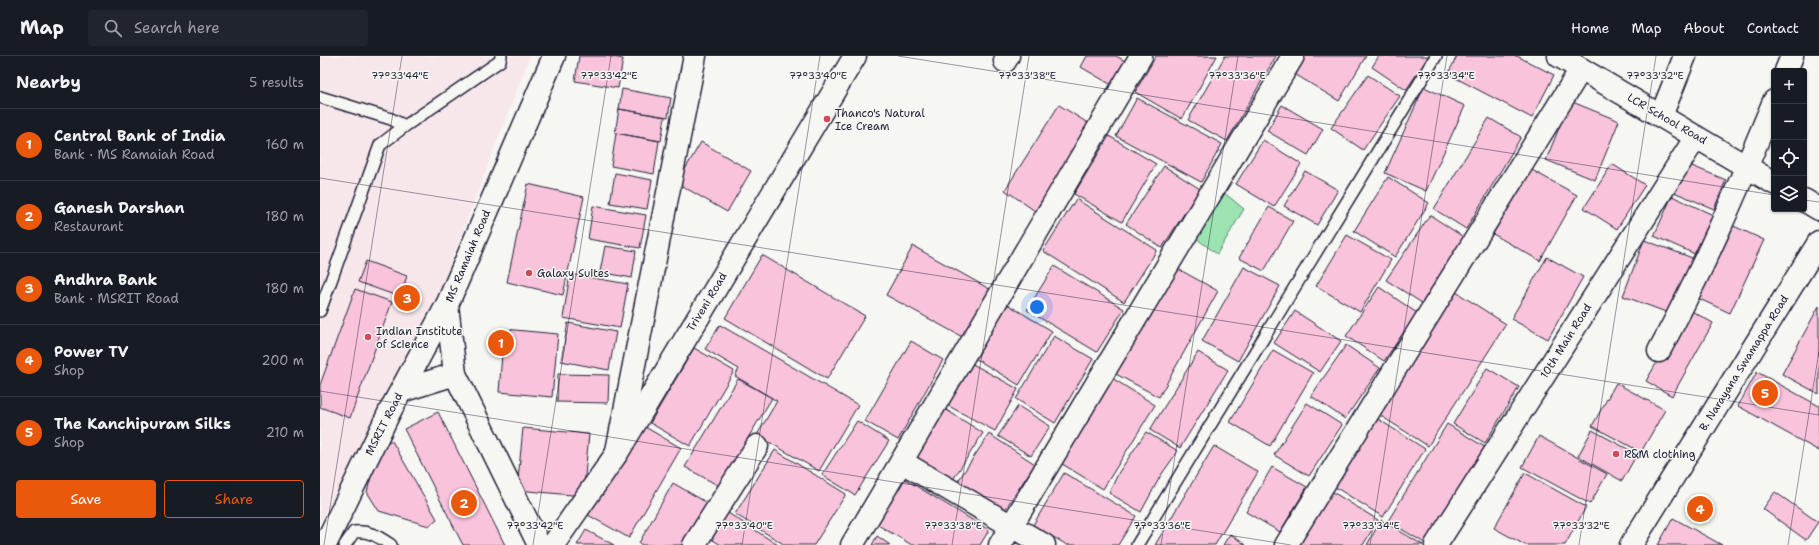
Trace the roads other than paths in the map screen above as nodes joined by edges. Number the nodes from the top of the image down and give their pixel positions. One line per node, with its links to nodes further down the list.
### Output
1 (502, 56): 16 (lane)
2 (554, 56): 25 (street, MS Ramaiah Road)
3 (695, 56): 31 (street)
4 (855, 56): 31 (street, Triveni Road)
5 (1293, 56): 33 (street)
6 (1436, 56): 43 (lane)
7 (1559, 56): 12 (street, LCR School Road)
8 (1685, 56): 15 (street)
9 (1792, 56): 11 (street)
10 (1135, 58): 32 (street)
11 (1787, 68)
12 (1581, 69): 15 (street, LCR School Road); 44 (street)
13 (320, 97): 16 (lane)
14 (1773, 104): 18 (street)
15 (1661, 116): 17 (street, LCR School Road)
16 (405, 126): 24 (lane)
17 (1696, 137): 18 (street, LCR School Road); 45 (street, 10th Main Road)
18 (1747, 167): 19 (street, LCR School Road); 27 (street)
19 (1771, 181)
20 (1807, 202): 21 (street)
21 (1819, 209)
22 (1819, 242): 46 (street, B. Narayana Swamappa Road)
23 (320, 285): 24 (lane)
24 (325, 297): 26 (lane)
25 (447, 305): 28 (street, MS Ramaiah Road); 29 (street, MSRIT Road)
26 (320, 311)
27 (1659, 351)
28 (454, 374): 29 (street); 37 (street, MS Ramaiah Road)
29 (401, 391): 34 (street, MSRIT Road)
30 (757, 446): 39 (street)
31 (617, 453): 38 (street, Triveni Road)
32 (902, 462): 33 (street); 40 (street)
33 (1011, 526): 41 (street); 42 (street)
34 (325, 545)
35 (345, 545): 36 (lane)
36 (391, 545)
37 (539, 545)
38 (553, 545)
39 (694, 545)
40 (852, 545)
41 (1000, 545)
42 (1044, 545)
43 (1137, 545)
44 (1286, 545)
45 (1436, 545)
46 (1631, 545)

